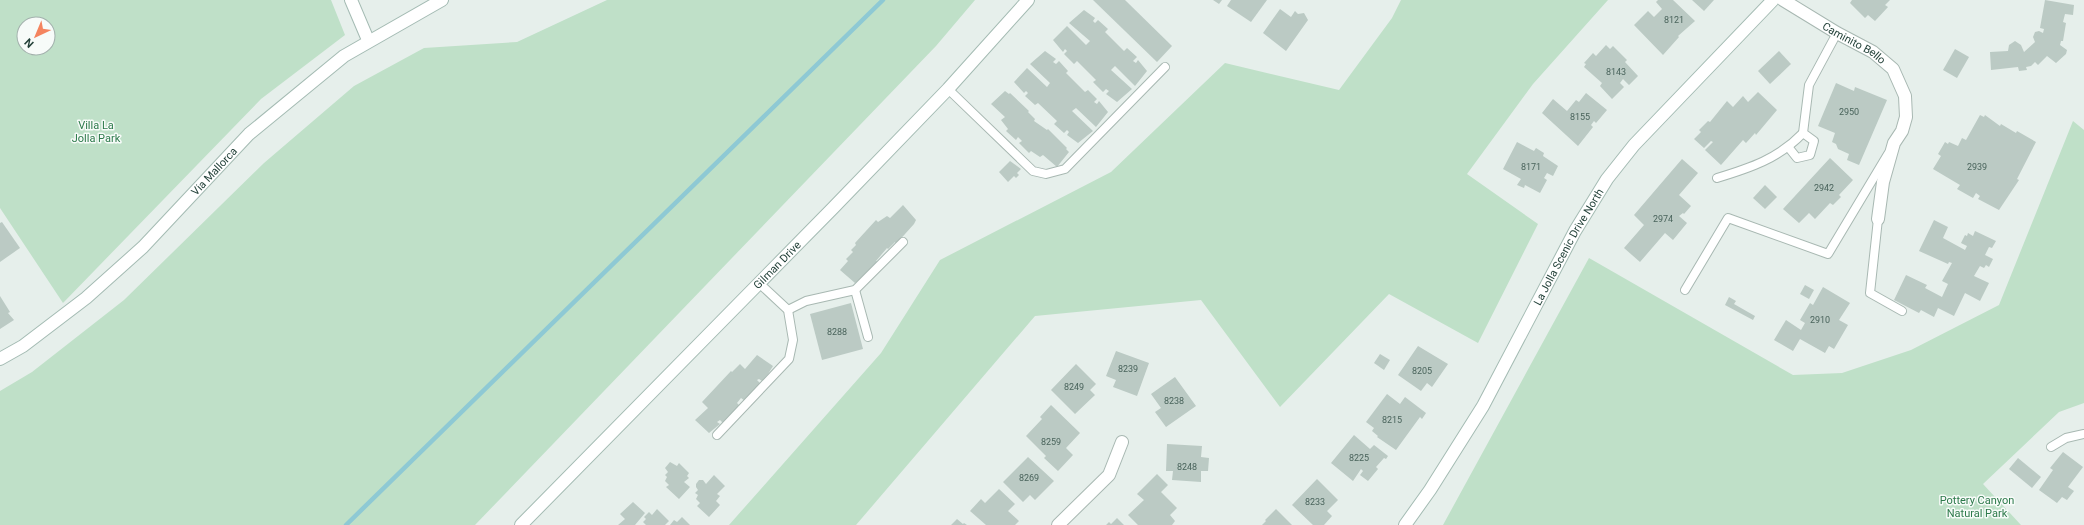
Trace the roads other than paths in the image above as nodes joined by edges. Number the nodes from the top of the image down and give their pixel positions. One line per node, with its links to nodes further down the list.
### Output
1 (351, 0): 7 (main road)
2 (442, 0): 7 (main road, Via Mallorca)
3 (1028, 0): 9 (main road, Gilman Drive)
4 (1773, 0): 29 (main road, La Jolla Scenic Drive North)
5 (1782, 0): 6 (main road, Caminito Bello)
6 (1837, 33): 10 (lane); 11 (main road, Caminito Bello)
7 (368, 40): 22 (main road, Via Mallorca)
8 (1165, 67): 9 (lane)
9 (948, 89): 16 (main road, Gilman Drive)
10 (1803, 133): 12 (lane); 12 (lane)
11 (1894, 143): 14 (main road, Caminito Bello); 18 (lane)
12 (1789, 148): 13 (lane)
13 (1717, 178)
14 (1878, 219): 20 (lane)
15 (903, 242): 17 (lane)
16 (760, 284): 19 (lane); 27 (main road, Gilman Drive)
17 (855, 290): 19 (lane); 21 (lane)
18 (1685, 290)
19 (788, 310): 24 (lane)
20 (1902, 311)
21 (868, 337)
22 (0, 359)
23 (2084, 434): 26 (lane)
24 (717, 435)
25 (1122, 442): 28 (main road)
26 (2051, 446)
27 (521, 525)
28 (1058, 525)
29 (1405, 525)

